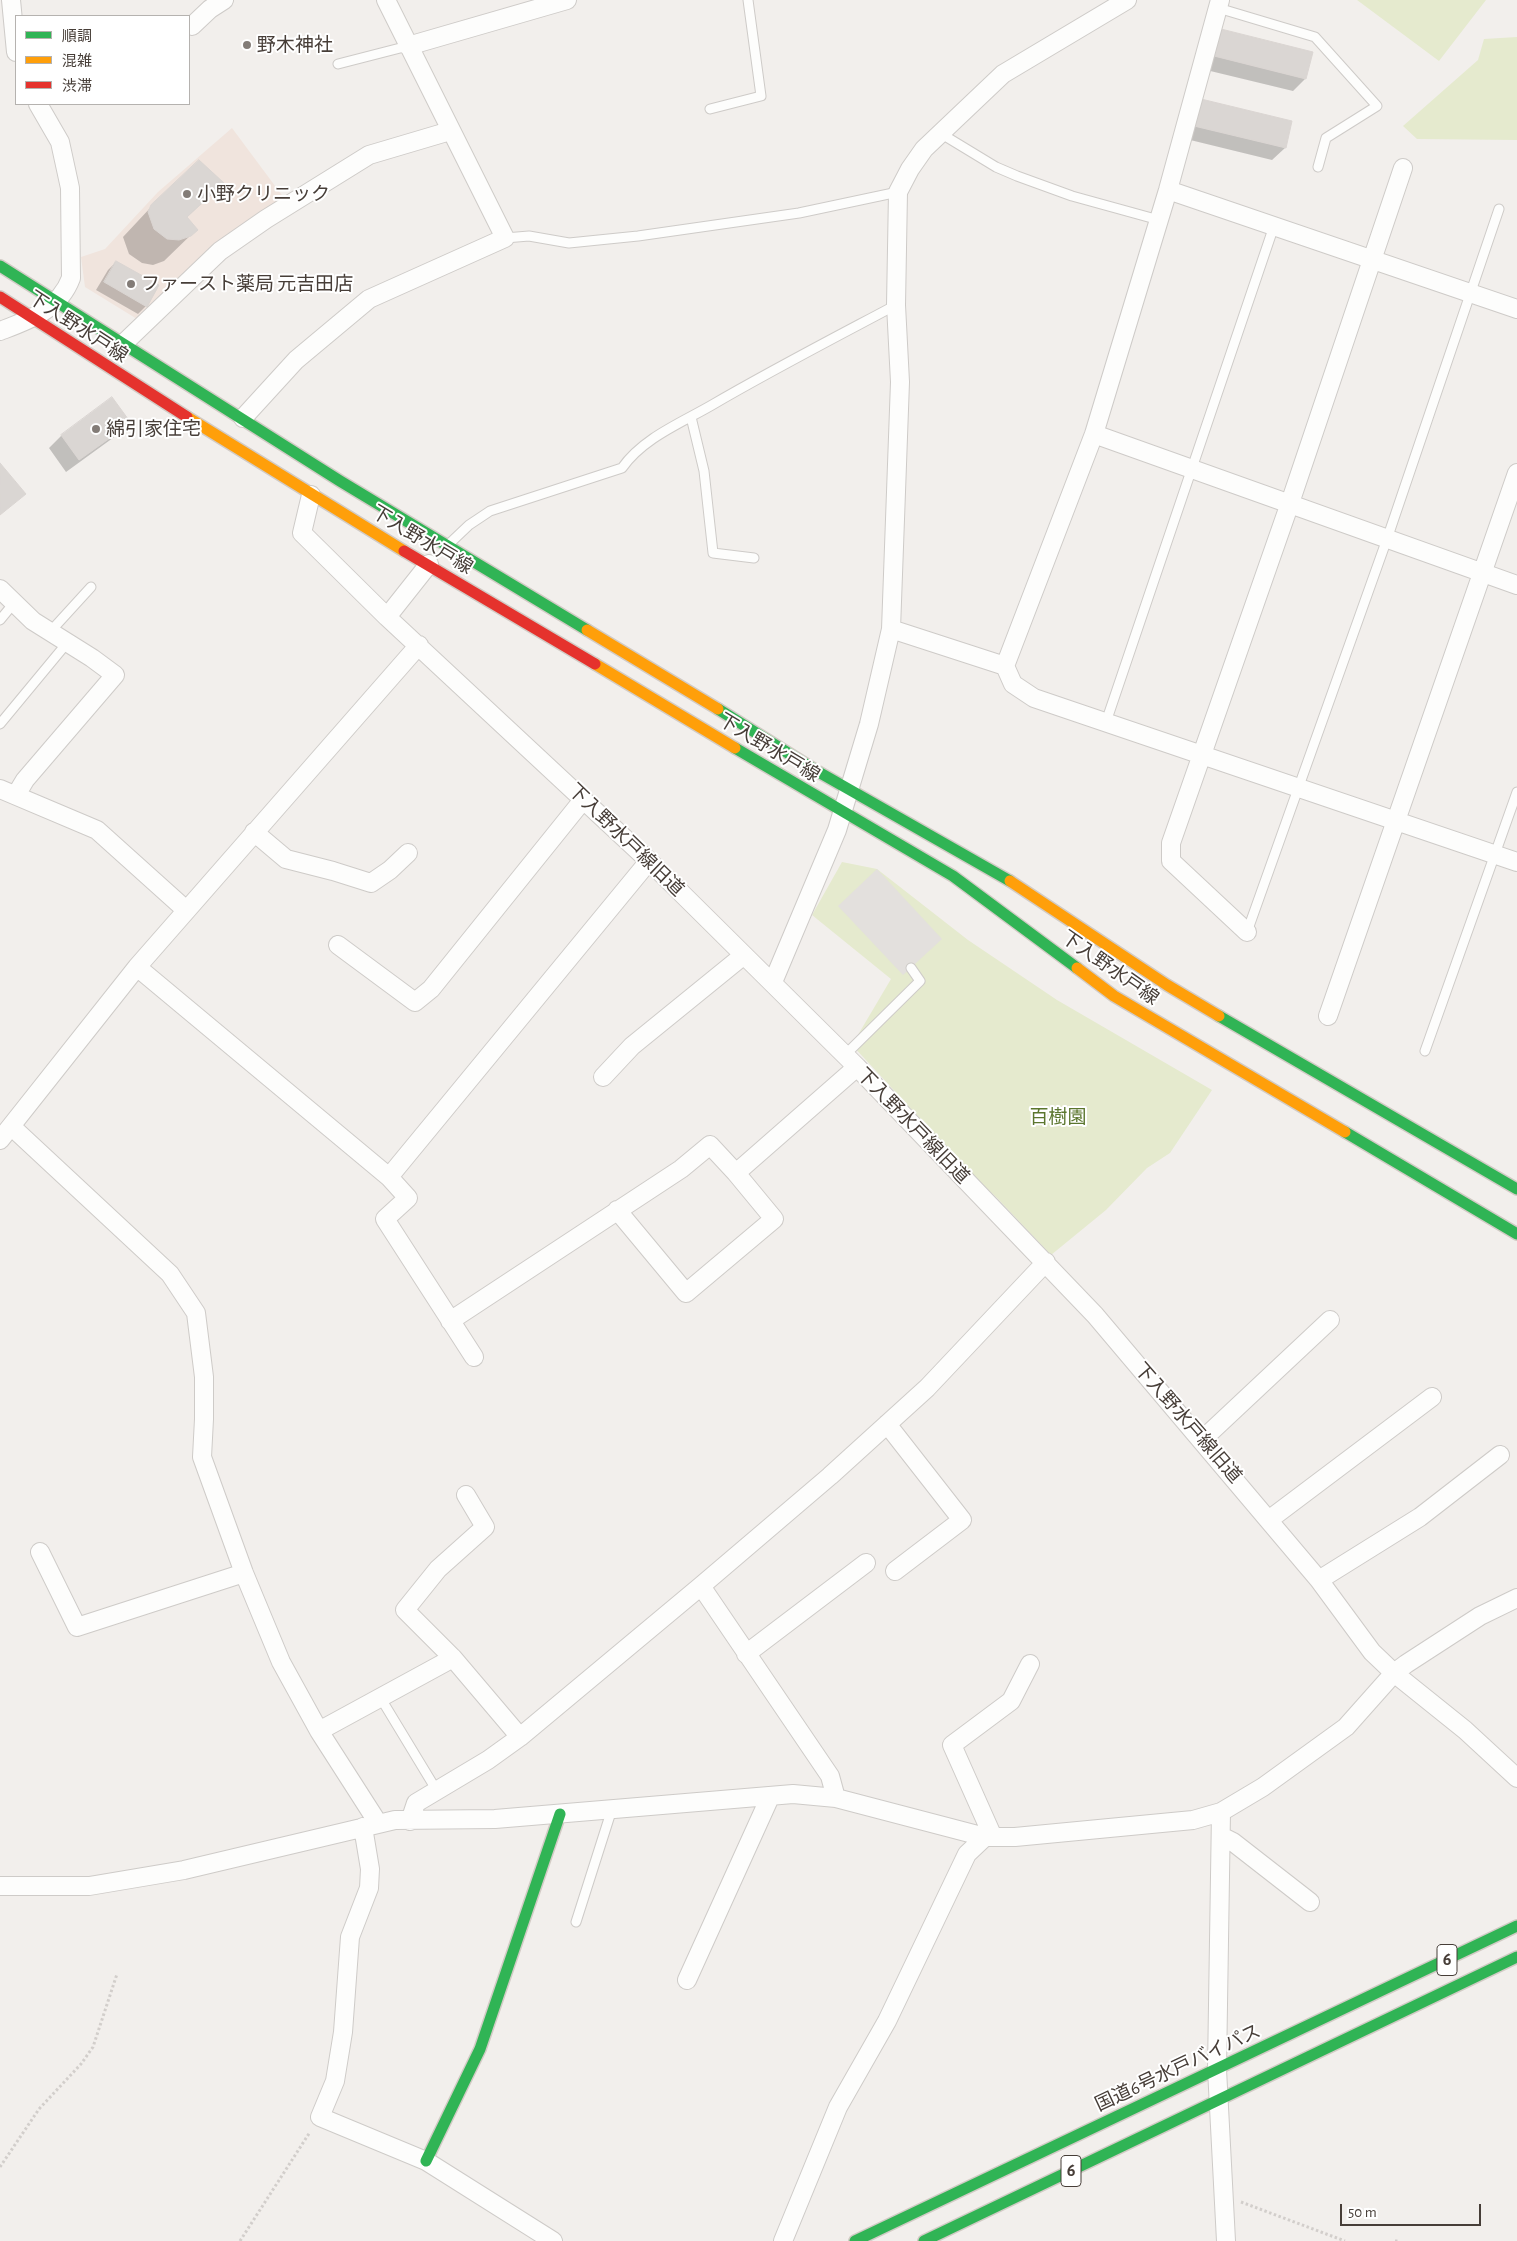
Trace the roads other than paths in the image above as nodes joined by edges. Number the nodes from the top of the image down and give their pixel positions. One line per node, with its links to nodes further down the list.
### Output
1 (11, 0): 9 (street)
2 (224, 0): 8 (street)
3 (386, 0): 10 (street)
4 (567, 0): 10 (street)
5 (748, 0): 13 (lane)
6 (1127, 0): 15 (street)
7 (1219, 4): 16 (lane); 18 (street)
8 (192, 26)
9 (15, 42)
10 (408, 46): 11 (lane); 14 (street)
11 (338, 64)
12 (39, 105): 28 (street)
13 (710, 109)
14 (450, 131): 23 (street); 33 (street)
15 (940, 133): 19 (street); 21 (lane)
16 (1318, 167)
17 (1403, 168): 24 (street)
18 (1168, 190): 21 (street); 22 (street)
19 (898, 192): 23 (lane); 29 (street)
20 (1499, 208): 26 (lane)
21 (1159, 220): 36 (street)
22 (1274, 226): 24 (street); 37 (lane)
23 (505, 238): 35 (street)
24 (1372, 259): 26 (street); 40 (street)
25 (0, 266): 28 (main road, 下入野水戸線)
26 (1471, 293): 30 (street); 41 (lane)
27 (0, 296): 31 (main road, 下入野水戸線)
28 (55, 302): 31 (street); 33 (main road, 下入野水戸線)
29 (896, 305): 34 (lane); 52 (street)
30 (1517, 309)
31 (34, 318): 32 (street); 39 (main road, 下入野水戸線)
32 (0, 330)
33 (123, 344): 35 (main road, 下入野水戸線)
34 (691, 417): 42 (lane); 43 (lane)
35 (242, 418): 42 (main road, 下入野水戸線)
36 (1094, 434): 37 (street); 56 (street)
37 (1193, 470): 40 (street); 57 (lane)
38 (1517, 474): 45 (street)
39 (311, 495): 44 (main road, 下入野水戸線); 50 (street, 下入野水戸線旧道)
40 (1290, 503): 41 (street); 59 (street)
41 (1387, 539): 45 (street); 60 (lane)
42 (447, 546): 61 (main road, 下入野水戸線)
43 (754, 558)
44 (429, 564): 50 (street); 65 (main road, 下入野水戸線)
45 (1483, 573): 46 (street); 66 (street)
46 (1517, 585)
47 (90, 586): 53 (lane)
48 (0, 589): 49 (street)
49 (14, 603): 51 (lane); 53 (street)
50 (387, 617): 55 (street, 下入野水戸線旧道)
51 (0, 620)
52 (891, 629): 56 (street); 61 (street)
53 (49, 632): 54 (street)
54 (67, 643): 58 (lane); 62 (street)
55 (419, 645): 64 (street, 下入野水戸線旧道); 67 (street)
56 (1005, 666): 57 (street)
57 (1106, 722): 59 (street)
58 (0, 724)
59 (1203, 755): 60 (street); 73 (street)
60 (1298, 788): 66 (street); 73 (lane)
61 (848, 790): 65 (street); 87 (main road, 下入野水戸線)
62 (8, 792): 72 (street)
63 (1517, 792): 69 (lane)
64 (583, 800): 70 (street, 下入野水戸線旧道); 74 (street)
65 (842, 812): 78 (street); 89 (main road, 下入野水戸線)
66 (1398, 821): 69 (street); 79 (street)
67 (254, 832): 68 (street); 72 (street)
68 (408, 853)
69 (1496, 854): 71 (street); 80 (lane)
70 (649, 861): 75 (street, 下入野水戸線旧道); 86 (street)
71 (1517, 862)
72 (186, 910): 76 (street)
73 (1247, 932)
74 (338, 945)
75 (744, 955): 78 (street, 下入野水戸線旧道); 82 (street)
76 (137, 967): 83 (street); 86 (street)
77 (911, 968): 81 (lane)
78 (773, 982): 81 (street, 下入野水戸線旧道)
79 (1328, 1016)
80 (1425, 1051)
81 (851, 1061): 85 (street); 90 (street, 下入野水戸線旧道)
82 (602, 1078)
83 (12, 1127): 84 (street); 103 (street)
84 (0, 1140)
85 (736, 1173): 88 (street); 88 (street)
86 (389, 1177): 92 (street)
87 (1517, 1189)
88 (617, 1210): 92 (street)
89 (1517, 1234)
90 (1046, 1262): 95 (street); 96 (street, 下入野水戸線旧道)
91 (1330, 1320): 96 (street)
92 (450, 1321): 93 (street)
93 (474, 1357)
94 (1432, 1397): 99 (street)
95 (887, 1424): 102 (street); 105 (street)
96 (1202, 1440): 99 (street, 下入野水戸線旧道)
97 (1500, 1455): 104 (street)
98 (466, 1496): 108 (street)
99 (1270, 1519): 104 (street, 下入野水戸線旧道)
100 (40, 1552): 103 (street)
101 (866, 1563): 107 (street)
102 (895, 1571)
103 (244, 1573): 112 (street)
104 (1320, 1580): 110 (street, 下入野水戸線旧道)
105 (701, 1586): 107 (street); 113 (street)
106 (1517, 1598): 110 (street)
107 (746, 1654): 117 (street)
108 (453, 1658): 111 (street); 113 (street)
109 (1030, 1664): 124 (street)
110 (1394, 1674): 114 (street, 下入野水戸線旧道); 119 (street)
111 (380, 1696): 112 (street); 115 (lane)
112 (319, 1731): 122 (street)
113 (520, 1737): 115 (street)
114 (1517, 1778)
115 (437, 1791): 121 (street)
116 (770, 1797): 117 (street); 118 (street); 130 (street)
117 (836, 1798): 124 (street)
118 (612, 1809): 120 (street); 127 (lane)
119 (1221, 1812): 123 (street); 124 (street)
120 (560, 1814): 121 (street); 133 (main road)
121 (410, 1821): 122 (street)
122 (370, 1825): 125 (street); 133 (street)
123 (1221, 1836): 126 (street); 131 (street)
124 (989, 1837): 135 (street)
125 (0, 1886)
126 (1310, 1902)
127 (576, 1922)
128 (1517, 1926): 131 (main road, 国道6号水戸バイパス / 6)
129 (1517, 1957): 132 (main road, 6)
130 (687, 1980)
131 (1217, 2069): 132 (street); 136 (main road, 国道6号水戸バイパス / 6)
132 (1218, 2102): 137 (main road, 6); 138 (street)
133 (426, 2161): 134 (street)
134 (553, 2241)
135 (783, 2241)
136 (854, 2241)
137 (924, 2241)
138 (1226, 2241)

